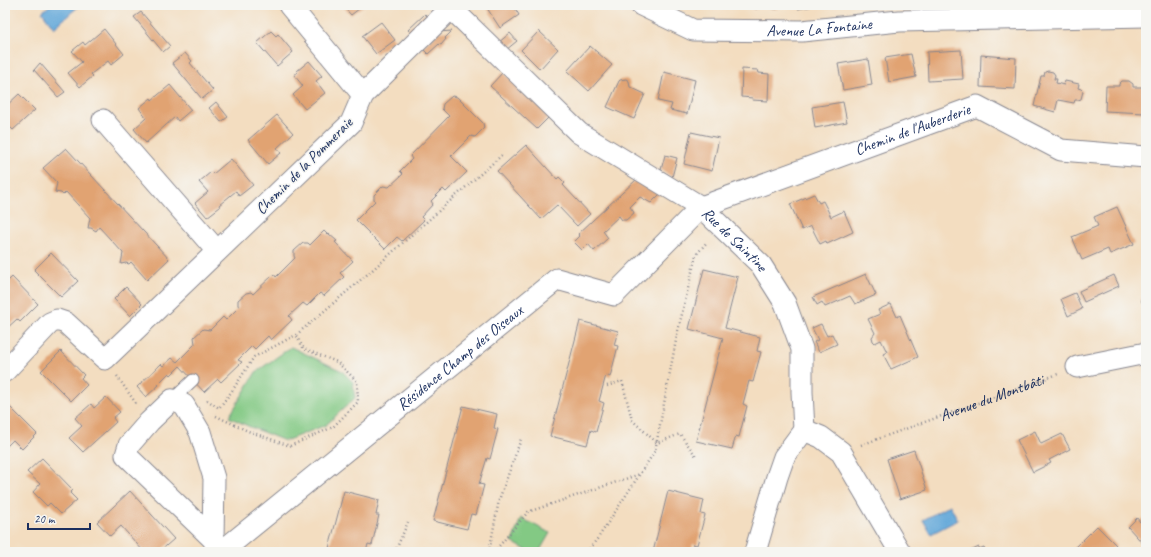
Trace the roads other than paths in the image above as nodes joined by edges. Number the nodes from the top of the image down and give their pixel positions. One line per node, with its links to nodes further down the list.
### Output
1 (289, 5): 6 (street)
2 (641, 5): 4 (street, Avenue La Fontaine)
3 (450, 7): 6 (street, Chemin de la Pommeraie); 9 (street, Rue de Saintine)
4 (895, 13): 5 (street, Avenue La Fontaine)
5 (1146, 16)
6 (364, 95): 10 (street, Chemin de la Pommeraie)
7 (104, 120): 10 (street)
8 (1146, 157): 9 (street, Chemin de l'Auberderie)
9 (702, 207): 16 (street, Rue de Saintine); 17 (street, Résidence Champ des Oiseaux)
10 (217, 252): 13 (street, Chemin de la Pommeraie)
11 (1146, 353): 12 (street)
12 (1077, 368)
13 (5, 371)
14 (194, 380): 15 (lane)
15 (172, 400): 17 (street); 17 (street)
16 (804, 430): 18 (street); 19 (street)
17 (217, 548)
18 (755, 552)
19 (900, 552)

